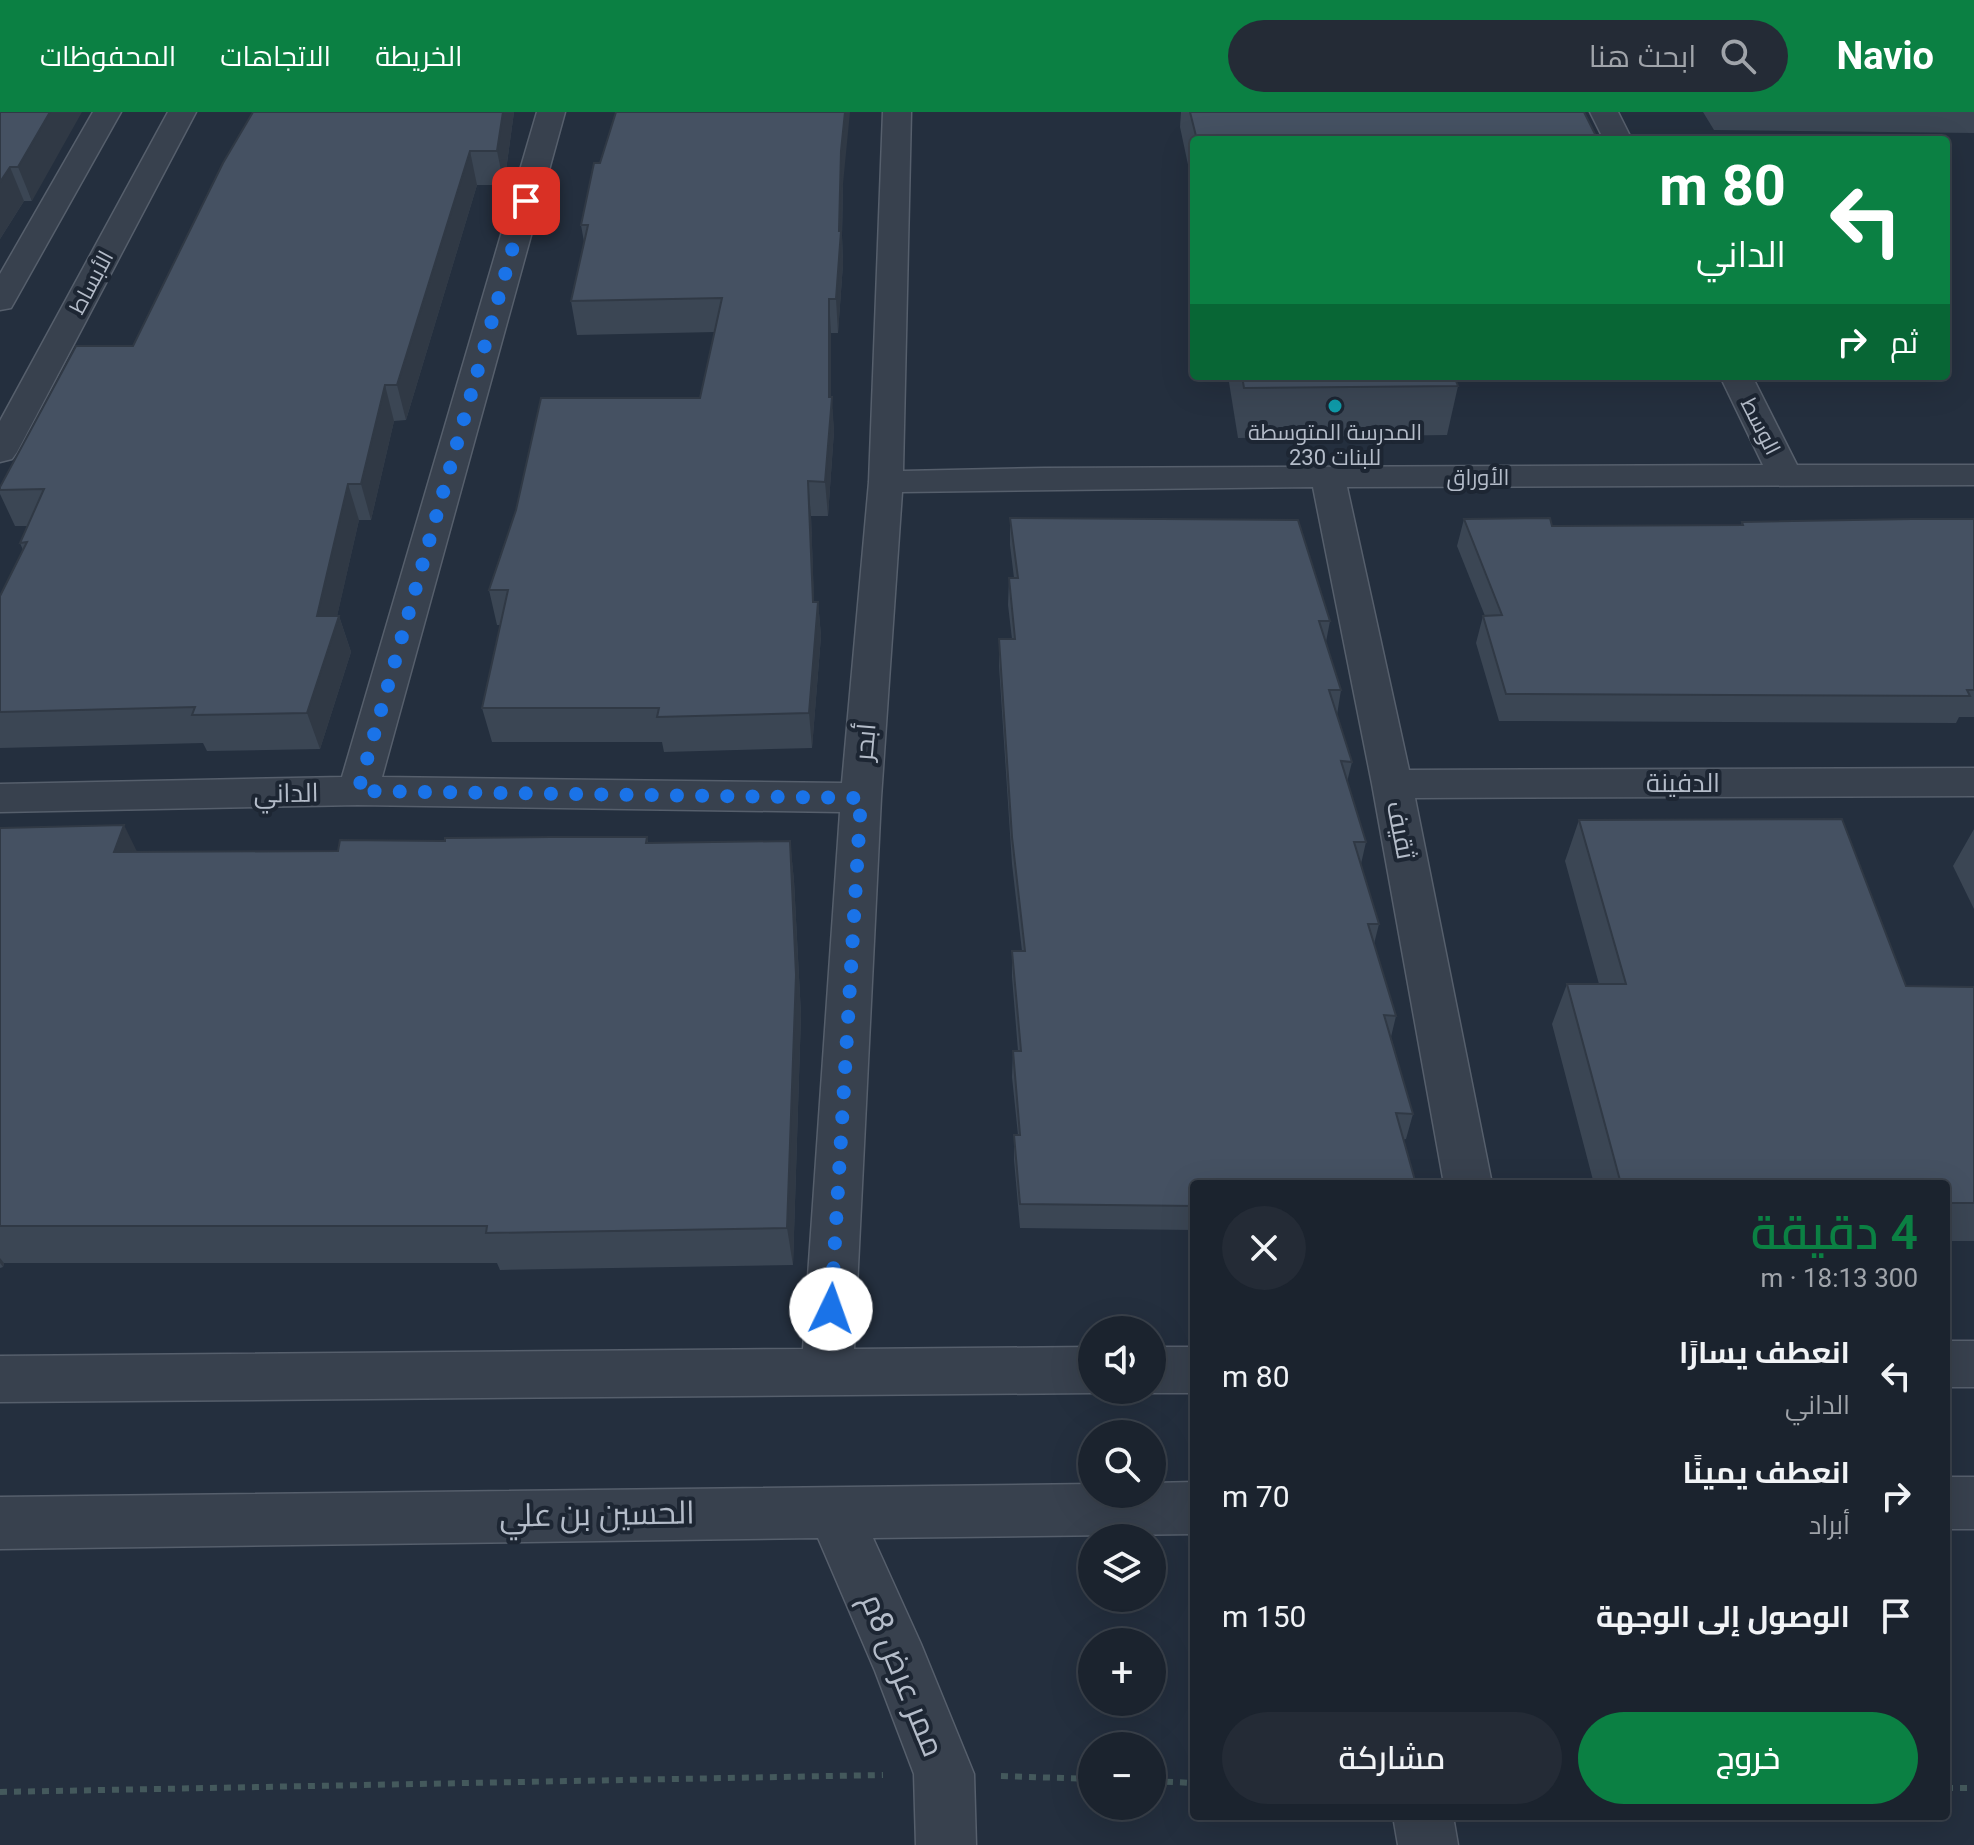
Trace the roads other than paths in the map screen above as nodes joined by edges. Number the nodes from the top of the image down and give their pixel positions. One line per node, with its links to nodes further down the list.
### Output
1 (107, 112): 7 (street)
2 (182, 112): 9 (street, الأبساط)
3 (551, 112): 16 (street)
4 (897, 112): 13 (street, أبحر)
5 (1604, 112): 6 (street)
6 (1616, 136)
7 (0, 301)
8 (1738, 380): 12 (street, الوسط)
9 (0, 452)
10 (1974, 475): 12 (street, الأوراق)
11 (1328, 477): 12 (street, الأوراق); 13 (street, الأوراق); 15 (street, ثقيف)
12 (1786, 477)
13 (886, 482): 18 (street, أبحر)
14 (1974, 782): 15 (street, الدفينة)
15 (1392, 784): 19 (street, ثقيف)
16 (358, 791): 17 (street, الداني); 18 (street, الداني)
17 (0, 798)
18 (861, 798): 25 (street, أبحر)
19 (1467, 1180)
20 (1950, 1364): 21 (street)
21 (1974, 1364)
22 (1078, 1370): 25 (street)
23 (1166, 1370): 24 (street)
24 (1190, 1370)
25 (827, 1373): 26 (street)
26 (0, 1379)
27 (1950, 1503): 28 (street)
28 (1974, 1503)
29 (1190, 1508): 30 (street, الحسين بن علي)
30 (833, 1511): 31 (street, الحسين بن علي); 33 (street, ممر عرض 8م)
31 (0, 1523)
32 (1424, 1820): 34 (street)
33 (946, 1845)
34 (1428, 1845)

